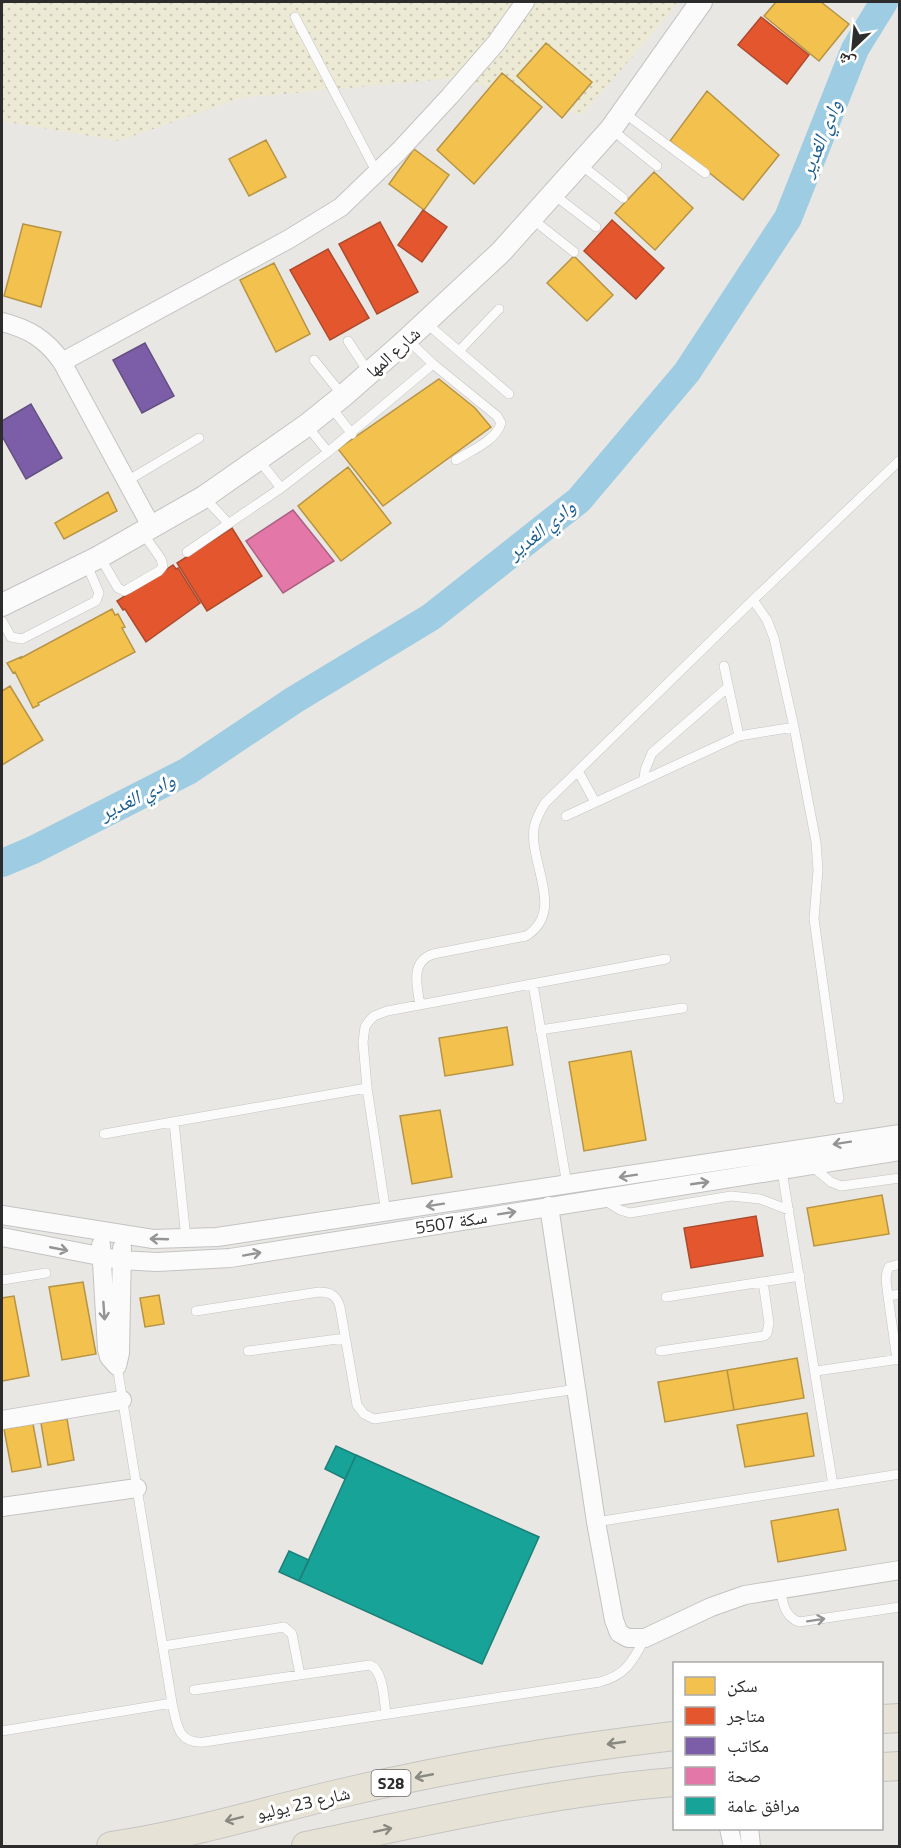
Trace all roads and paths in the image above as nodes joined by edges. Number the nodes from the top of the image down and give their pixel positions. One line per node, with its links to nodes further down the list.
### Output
1 (525, 2): 7 (street)
2 (701, 2): 4 (street, شارع المها)
3 (295, 17): 7 (lane)
4 (617, 121): 5 (street, شارع المها); 6 (lane); 8 (lane)
5 (580, 164): 9 (street, شارع المها); 10 (lane)
6 (657, 166)
7 (377, 173): 21 (street)
8 (705, 173)
9 (553, 194): 11 (street, شارع المها); 12 (lane)
10 (623, 198)
11 (531, 218): 13 (lane); 16 (street, شارع المها)
12 (596, 227)
13 (574, 252)
14 (499, 309): 19 (lane)
15 (2, 322): 21 (street)
16 (425, 322): 17 (street, شارع المها); 19 (lane)
17 (407, 339): 22 (lane); 23 (street, شارع المها)
18 (348, 341): 23 (lane)
19 (459, 351): 24 (lane)
20 (314, 360): 25 (lane)
21 (62, 362): 33 (street)
22 (433, 364): 27 (lane); 31 (lane)
23 (369, 373): 25 (street, شارع المها)
24 (509, 394)
25 (337, 401): 26 (street, شارع المها); 27 (lane)
26 (306, 425): 29 (lane); 30 (street, شارع المها)
27 (352, 434): 29 (lane)
28 (199, 438): 33 (lane)
29 (328, 452): 34 (lane)
30 (258, 459): 34 (lane); 35 (street, شارع المها)
31 (456, 460)
32 (900, 460): 40 (lane)
33 (127, 481): 37 (street)
34 (281, 488): 36 (lane)
35 (204, 497): 36 (lane); 37 (street, شارع المها)
36 (228, 523): 38 (lane)
37 (146, 529): 39 (street, شارع المها); 39 (lane)
38 (187, 552)
39 (93, 560): 41 (street, شارع المها); 42 (lane)
40 (753, 600): 45 (lane); 47 (lane)
41 (2, 605)
42 (2, 621)
43 (724, 666): 44 (lane)
44 (728, 687): 46 (lane); 48 (lane)
45 (794, 727): 46 (lane); 57 (lane)
46 (739, 736): 48 (lane)
47 (578, 771): 49 (lane); 53 (lane)
48 (644, 780): 49 (lane)
49 (595, 802): 50 (lane)
50 (566, 816)
51 (666, 959): 52 (lane)
52 (533, 984): 53 (lane); 55 (lane)
53 (420, 1005): 56 (lane)
54 (683, 1008): 55 (lane)
55 (540, 1030): 65 (lane)
56 (367, 1088): 58 (lane); 69 (lane)
57 (839, 1099)
58 (174, 1122): 59 (lane); 74 (lane)
59 (104, 1134)
60 (900, 1134): 65 (street, سكة 5507, one-way to 65)
61 (900, 1151): 62 (street, سكة 5507)
62 (812, 1165): 63 (street, سكة 5507); 64 (lane)
63 (782, 1171): 66 (street, سكة 5507, one-way to 63); 68 (lane)
64 (900, 1178)
65 (567, 1185): 69 (street, سكة 5507, one-way to 69)
66 (599, 1197): 67 (street, سكة 5507); 68 (lane)
67 (549, 1206): 76 (street, سكة 5507, one-way to 67); 92 (street)
68 (789, 1210): 79 (lane)
69 (386, 1213): 74 (street, سكة 5507)
70 (2, 1215): 71 (street, سكة 5507)
71 (102, 1232): 72 (street, سكة 5507); 75 (street)
72 (124, 1235): 74 (street, سكة 5507, one-way to 72); 76 (street)
73 (2, 1238): 75 (street, سكة 5507, one-way to 75)
74 (186, 1239)
75 (100, 1257): 76 (street, سكة 5507); 90 (street, one-way to 90)
76 (120, 1260): 90 (street)
77 (900, 1264): 83 (lane)
78 (46, 1273): 80 (lane)
79 (800, 1276): 81 (lane); 91 (lane)
80 (2, 1280)
81 (763, 1282): 84 (lane); 88 (lane)
82 (900, 1294): 83 (lane)
83 (888, 1296): 89 (lane)
84 (666, 1297)
85 (196, 1311): 86 (lane)
86 (345, 1338): 87 (lane); 92 (lane)
87 (248, 1351)
88 (660, 1351)
89 (898, 1360): 91 (lane)
90 (117, 1366): 93 (lane)
91 (816, 1371): 96 (lane)
92 (578, 1389): 99 (street)
93 (122, 1400): 94 (street); 97 (lane)
94 (2, 1420)
95 (900, 1474): 96 (lane)
96 (833, 1485): 99 (lane)
97 (137, 1488): 98 (street); 104 (lane)
98 (2, 1507)
99 (596, 1522): 103 (street)
100 (900, 1570): 101 (street)
101 (780, 1588): 102 (lane, one-way to 102); 103 (street)
102 (900, 1607)
103 (645, 1638): 108 (lane)
104 (164, 1646): 105 (lane); 107 (lane)
105 (300, 1675): 106 (lane); 108 (lane)
106 (194, 1690)
107 (172, 1703): 108 (lane); 109 (lane)
108 (386, 1715)
109 (2, 1731)
110 (673, 1736): 118 (main road, شارع 23 يوليو / S28, one-way to 118)
111 (900, 1766): 112 (main road)
112 (883, 1767)
113 (673, 1782): 114 (main road)
114 (638, 1785): 115 (street); 119 (main road, one-way to 114)
115 (673, 1788)
116 (729, 1830): 120 (street)
117 (749, 1830): 121 (street)
118 (111, 1846)
119 (306, 1846)
120 (733, 1846)
121 (751, 1846)

